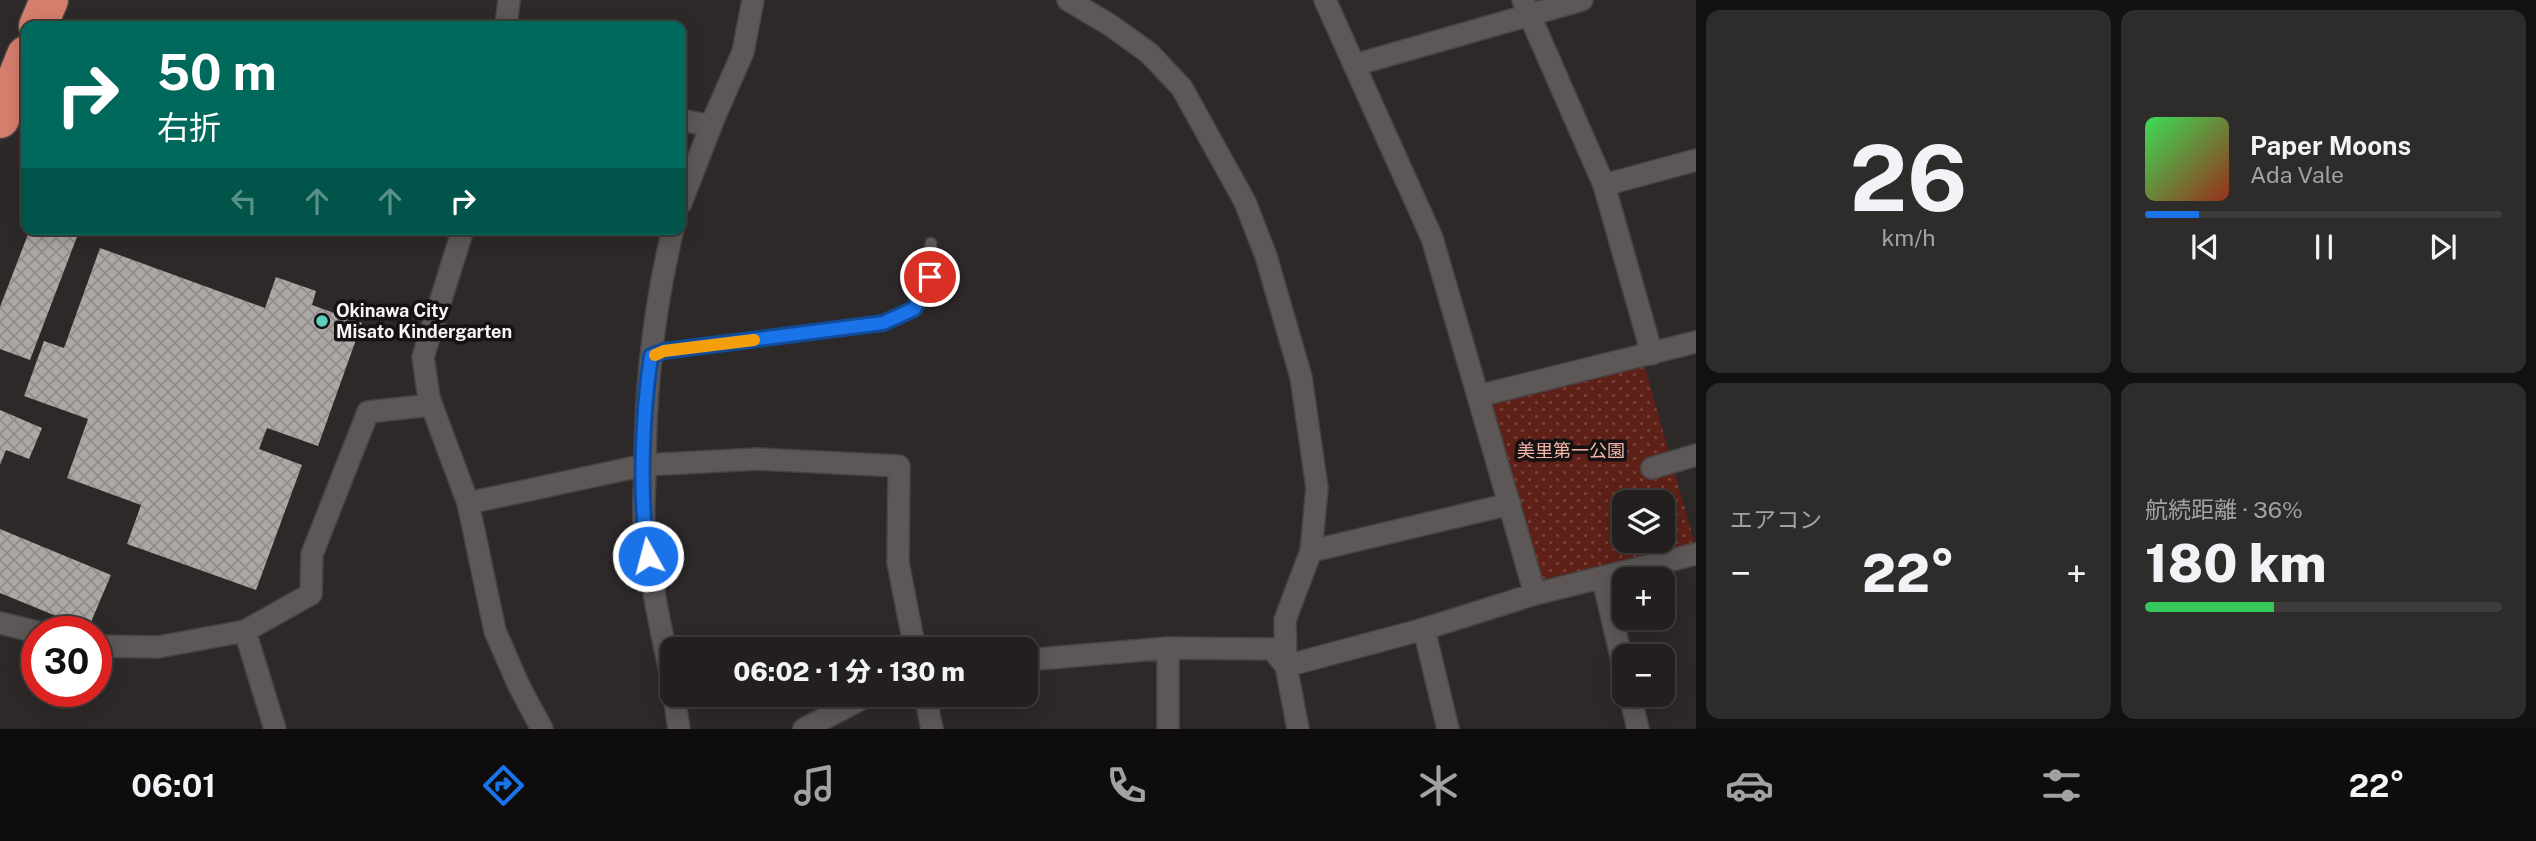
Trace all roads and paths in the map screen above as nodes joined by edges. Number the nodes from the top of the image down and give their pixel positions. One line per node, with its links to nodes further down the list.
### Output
1 (49, 0): 8 (highway)
2 (509, 0): 9 (street)
3 (753, 0): 14 (street)
4 (1068, 0): 31 (street)
5 (1325, 0): 10 (street)
6 (1582, 0): 7 (street)
7 (1526, 7): 10 (street); 16 (street)
8 (40, 21)
9 (507, 21)
10 (1354, 65): 24 (street)
11 (21, 67): 12 (highway)
12 (0, 119)
13 (686, 121): 14 (street)
14 (711, 127): 17 (street)
15 (1696, 160): 16 (street)
16 (1604, 185): 22 (street)
17 (686, 190)
18 (461, 235): 25 (street)
19 (672, 235): 23 (street)
20 (931, 243): 23 (lane)
21 (1696, 342): 22 (street)
22 (1653, 354): 24 (street)
23 (651, 356): 27 (street)
24 (1478, 396): 30 (street)
25 (431, 405): 29 (street); 38 (street)
26 (1696, 455): 28 (street)
27 (645, 465): 29 (street); 39 (street); 40 (street)
28 (1652, 468)
29 (468, 503): 51 (street)
30 (1510, 504): 31 (street); 34 (street)
31 (1311, 551): 45 (street)
32 (1696, 554): 33 (street)
33 (1602, 579): 34 (street); 41 (street)
34 (1535, 594): 37 (street)
35 (0, 623): 36 (street)
36 (21, 628)
37 (1424, 629): 45 (street); 57 (street)
38 (244, 631): 42 (street); 50 (street)
39 (663, 637)
40 (913, 637)
41 (1618, 644)
42 (112, 646)
43 (1168, 648): 44 (street); 45 (street); 55 (street)
44 (1038, 659)
45 (1286, 666): 56 (street)
46 (676, 707): 52 (street)
47 (846, 707): 53 (street)
48 (927, 707): 54 (street)
49 (1633, 707): 58 (street)
50 (275, 729)
51 (542, 729)
52 (680, 729)
53 (804, 729)
54 (932, 729)
55 (1168, 729)
56 (1298, 729)
57 (1448, 729)
58 (1638, 729)

